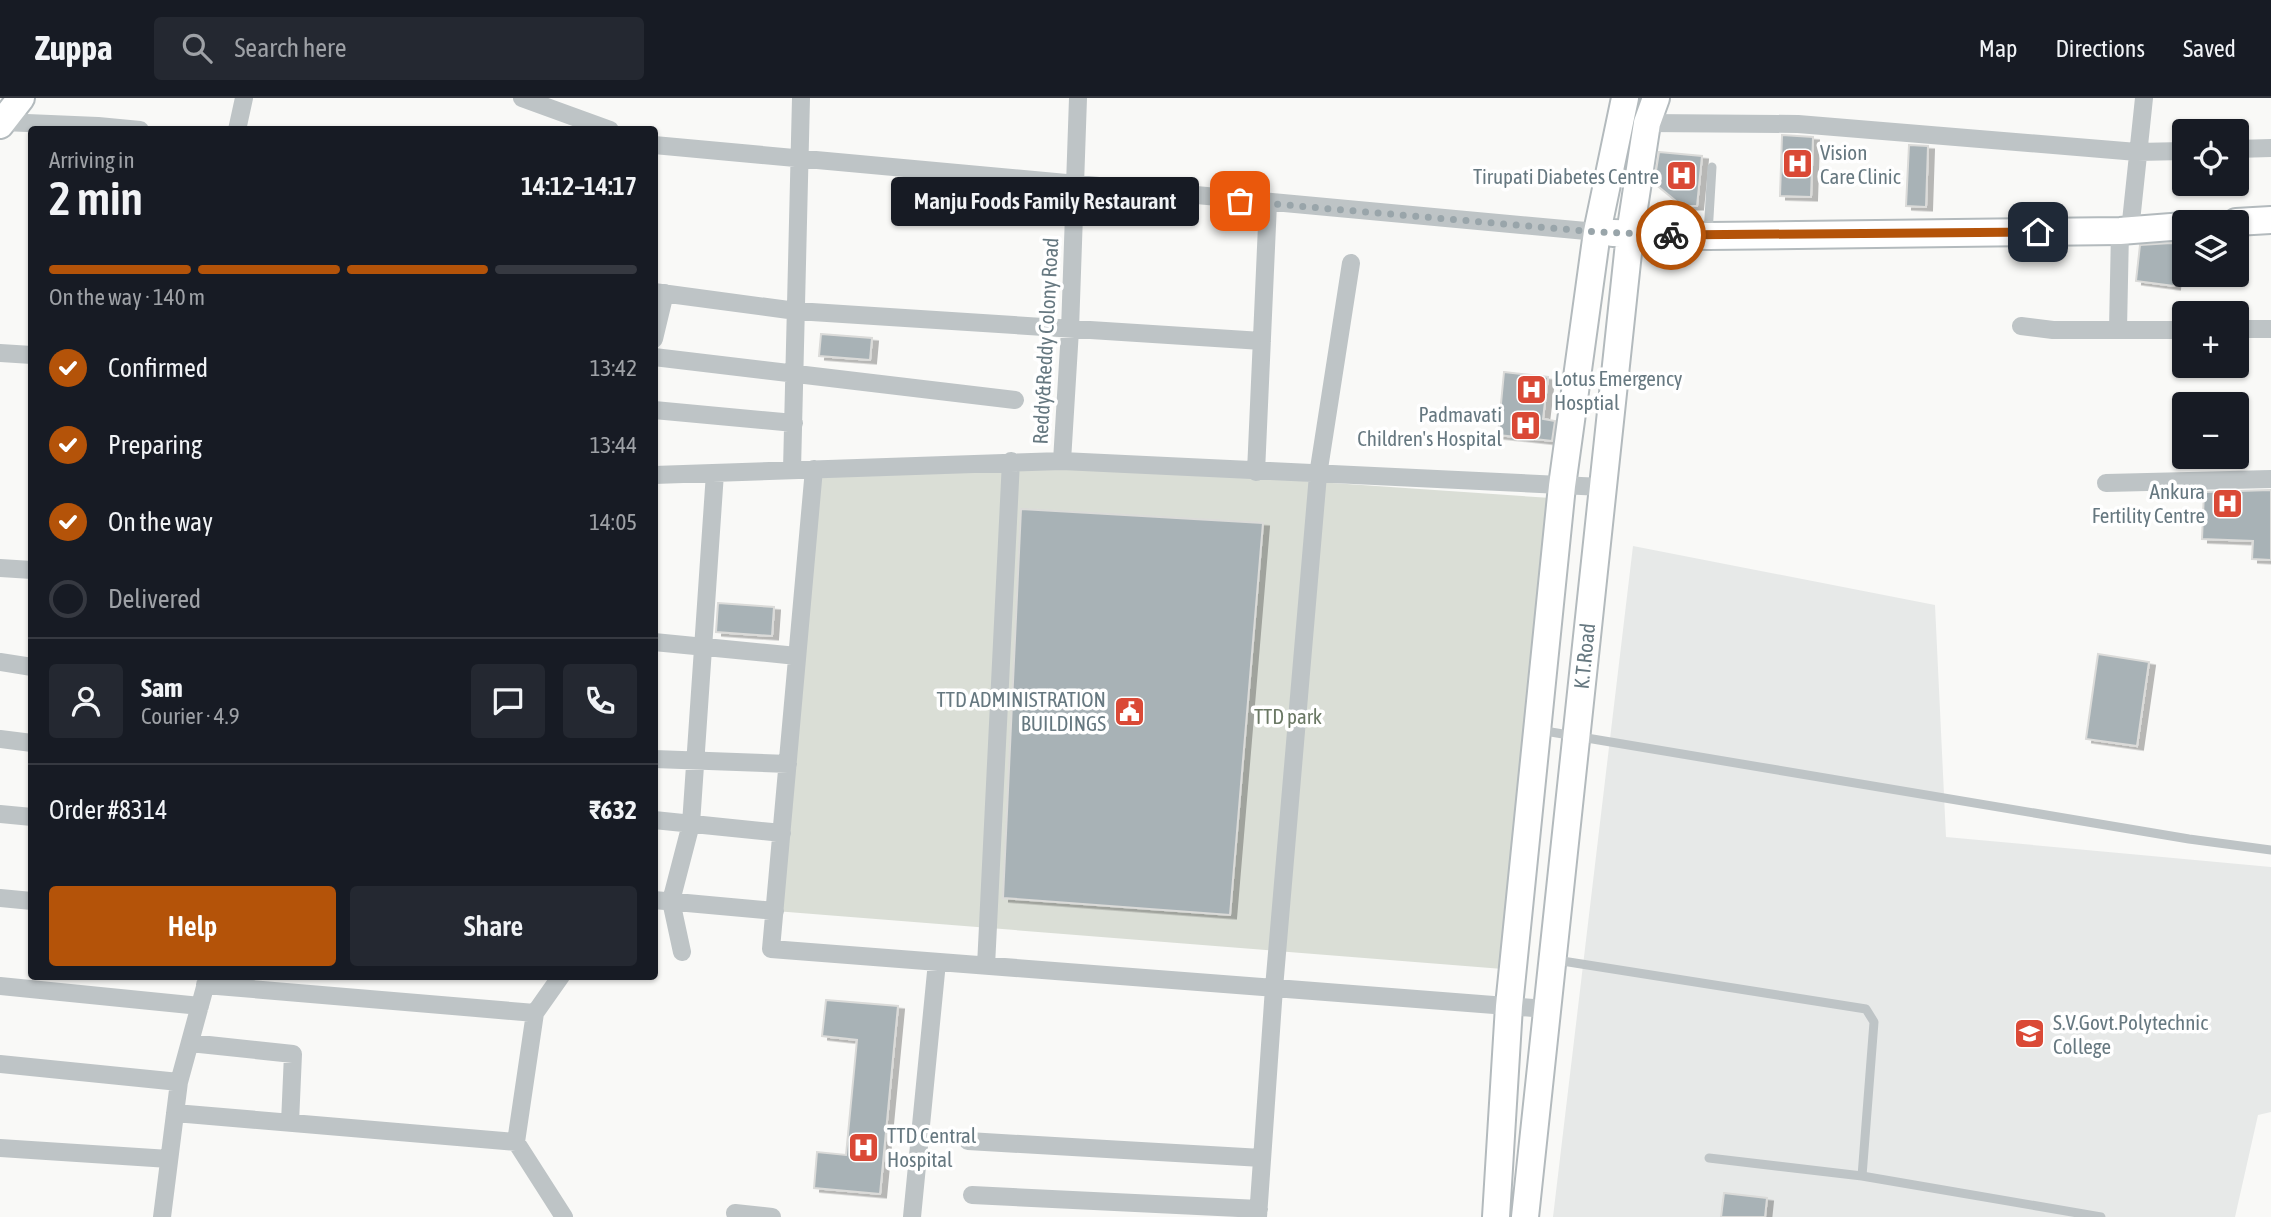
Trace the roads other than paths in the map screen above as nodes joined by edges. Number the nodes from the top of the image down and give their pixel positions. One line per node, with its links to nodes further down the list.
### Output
1 (21, 98): 9 (main road)
2 (244, 98): 11 (street)
3 (522, 98): 12 (street)
4 (800, 98): 18 (street)
5 (1078, 98): 20 (street, Reddy&Reddy Colony Road)
6 (1625, 98): 26 (main road, K.T.Road)
7 (2144, 98): 17 (street)
8 (1652, 110): 17 (street); 27 (main road, K.T.Road)
9 (1, 123): 10 (street)
10 (59, 126)
11 (238, 126)
12 (599, 126)
13 (658, 145): 18 (street)
14 (2271, 148): 15 (street)
15 (2249, 149)
16 (2172, 151): 17 (street)
17 (2137, 152): 25 (street)
18 (799, 159): 20 (street); 31 (street)
19 (1712, 167): 28 (lane)
20 (1075, 185): 21 (street); 35 (street, Reddy&Reddy Colony Road)
21 (1268, 203): 26 (street); 38 (street)
22 (2271, 220): 23 (main road)
23 (2249, 221)
24 (2172, 227): 25 (main road)
25 (2125, 231): 28 (main road); 36 (street)
26 (1597, 232): 27 (main road); 56 (main road, K.T.Road)
27 (1630, 234): 28 (main road); 57 (main road, K.T.Road)
28 (1708, 236)
29 (1351, 263): 53 (street)
30 (660, 292): 31 (street)
31 (796, 311): 35 (street); 42 (street)
32 (2021, 326): 36 (street)
33 (2249, 329): 34 (street)
34 (2271, 329)
35 (1070, 330): 38 (street); 47 (street, Reddy&Reddy Colony Road)
36 (2118, 330): 37 (street)
37 (2172, 330)
38 (1262, 341): 50 (street)
39 (0, 353): 40 (street)
40 (28, 355)
41 (658, 358): 42 (street)
42 (795, 375): 43 (street); 45 (street)
43 (1015, 400)
44 (658, 410): 45 (street)
45 (794, 423): 49 (street)
46 (1011, 461): 47 (street); 48 (street); 85 (street)
47 (1062, 461): 50 (street)
48 (814, 469): 49 (street); 62 (street)
49 (792, 470): 51 (street)
50 (1256, 472): 53 (street)
51 (715, 473): 52 (street); 61 (street)
52 (658, 475)
53 (1318, 475): 56 (street); 89 (street)
54 (2271, 479): 55 (street)
55 (2106, 483)
56 (1563, 486): 57 (street); 65 (main road, K.T.Road)
57 (1602, 488): 66 (main road, K.T.Road)
58 (0, 568): 59 (street)
59 (28, 570)
60 (658, 642): 61 (street)
61 (705, 647): 62 (street); 70 (street)
62 (797, 656): 71 (street)
63 (0, 663): 64 (street)
64 (28, 666)
65 (1538, 730): 66 (lane); 91 (main road, K.T.Road)
66 (1575, 734): 77 (lane); 83 (main road, K.T.Road)
67 (0, 739): 68 (street)
68 (28, 742)
69 (658, 759): 70 (street)
70 (695, 761): 71 (street); 75 (street)
71 (788, 764): 76 (street)
72 (0, 814): 73 (street)
73 (28, 817)
74 (658, 820): 75 (street)
75 (691, 824): 76 (street); 80 (street)
76 (782, 833): 81 (street)
77 (2271, 850)
78 (0, 898): 79 (street)
79 (28, 901)
80 (663, 901): 81 (street); 82 (street)
81 (775, 911): 84 (street)
82 (682, 952)
83 (1551, 960): 92 (main road, K.T.Road); 105 (lane)
84 (937, 962): 85 (street); 112 (street)
85 (986, 966): 89 (street)
86 (558, 980): 93 (street)
87 (207, 981): 90 (street); 93 (street)
88 (0, 986): 90 (street)
89 (1274, 988): 91 (street); 102 (street)
90 (200, 1006): 94 (street)
91 (1509, 1006): 92 (street); 113 (main road, K.T.Road)
92 (1545, 1009): 114 (main road, K.T.Road)
93 (535, 1013): 99 (street)
94 (190, 1043): 96 (street); 98 (street)
95 (0, 1064): 96 (street)
96 (179, 1082): 97 (street)
97 (175, 1113): 98 (street); 104 (street)
98 (290, 1123): 99 (street)
99 (516, 1142): 110 (street)
100 (968, 1142): 102 (street)
101 (0, 1148): 104 (street)
102 (1262, 1158): 108 (street)
103 (1709, 1158): 105 (lane)
104 (169, 1159): 109 (street)
105 (1862, 1176): 115 (lane)
106 (972, 1195): 108 (street)
107 (735, 1213): 111 (street)
108 (1259, 1213)
109 (162, 1217)
110 (564, 1217)
111 (772, 1217)
112 (912, 1217)
113 (1496, 1217)
114 (1525, 1217)
115 (2101, 1217)

